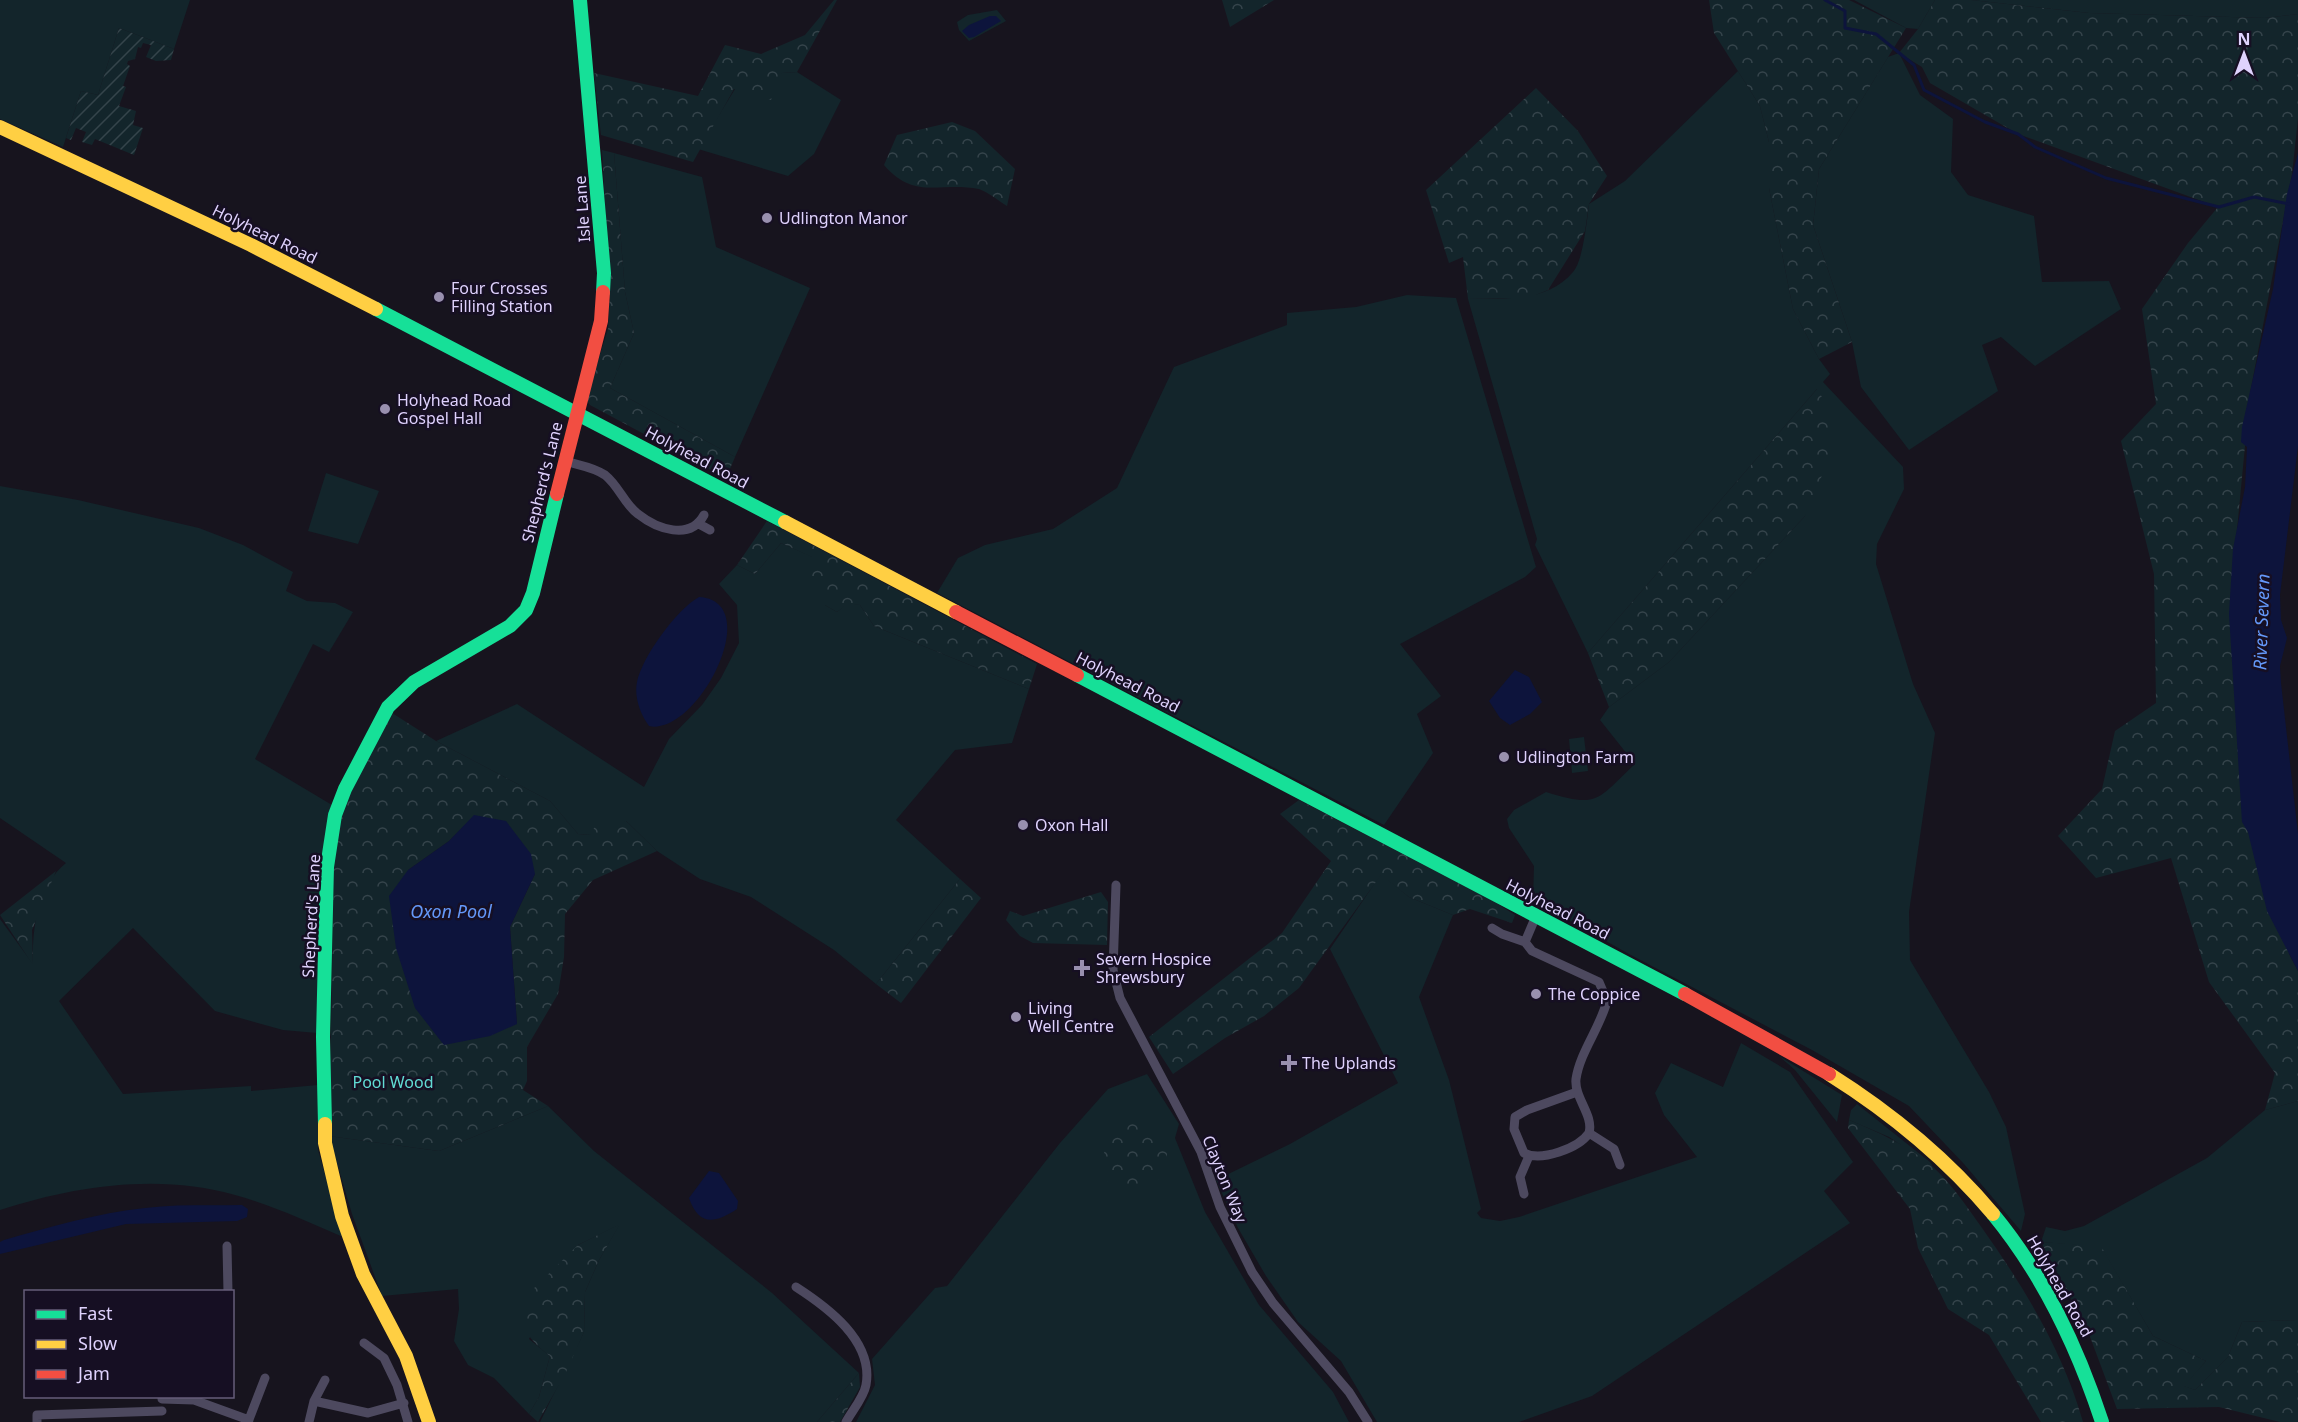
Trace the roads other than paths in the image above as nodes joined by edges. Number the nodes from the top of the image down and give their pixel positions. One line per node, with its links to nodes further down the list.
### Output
1 (580, 0): 3 (main road, Isle Lane)
2 (0, 127): 3 (main road, Holyhead Road)
3 (576, 412): 4 (main road, Shepherd's Lane); 9 (main road, Holyhead Road)
4 (565, 461): 6 (street); 32 (main road, Shepherd's Lane)
5 (704, 515): 6 (street)
6 (699, 524): 7 (street)
7 (710, 530)
8 (1116, 885): 34 (street, Clayton Way)
9 (1536, 916): 11 (street); 35 (main road, Holyhead Road)
10 (1492, 928): 11 (street)
11 (1525, 942): 12 (street)
12 (1577, 1092): 13 (street); 14 (street)
13 (1589, 1133): 14 (street); 15 (street)
14 (1529, 1156): 16 (street)
15 (1620, 1165)
16 (1524, 1194)
17 (227, 1246): 19 (street)
18 (795, 1287): 33 (street)
19 (228, 1290)
20 (364, 1343): 25 (street)
21 (265, 1378): 27 (street)
22 (325, 1380): 24 (street)
23 (162, 1398): 26 (street); 27 (street)
24 (314, 1401): 25 (street); 30 (street)
25 (404, 1403): 31 (street)
26 (162, 1411): 28 (street); 29 (street)
27 (249, 1421)
28 (38, 1422)
29 (162, 1422)
30 (309, 1422)
31 (408, 1422)
32 (429, 1422)
33 (846, 1422)
34 (1368, 1422)
35 (2102, 1422)

